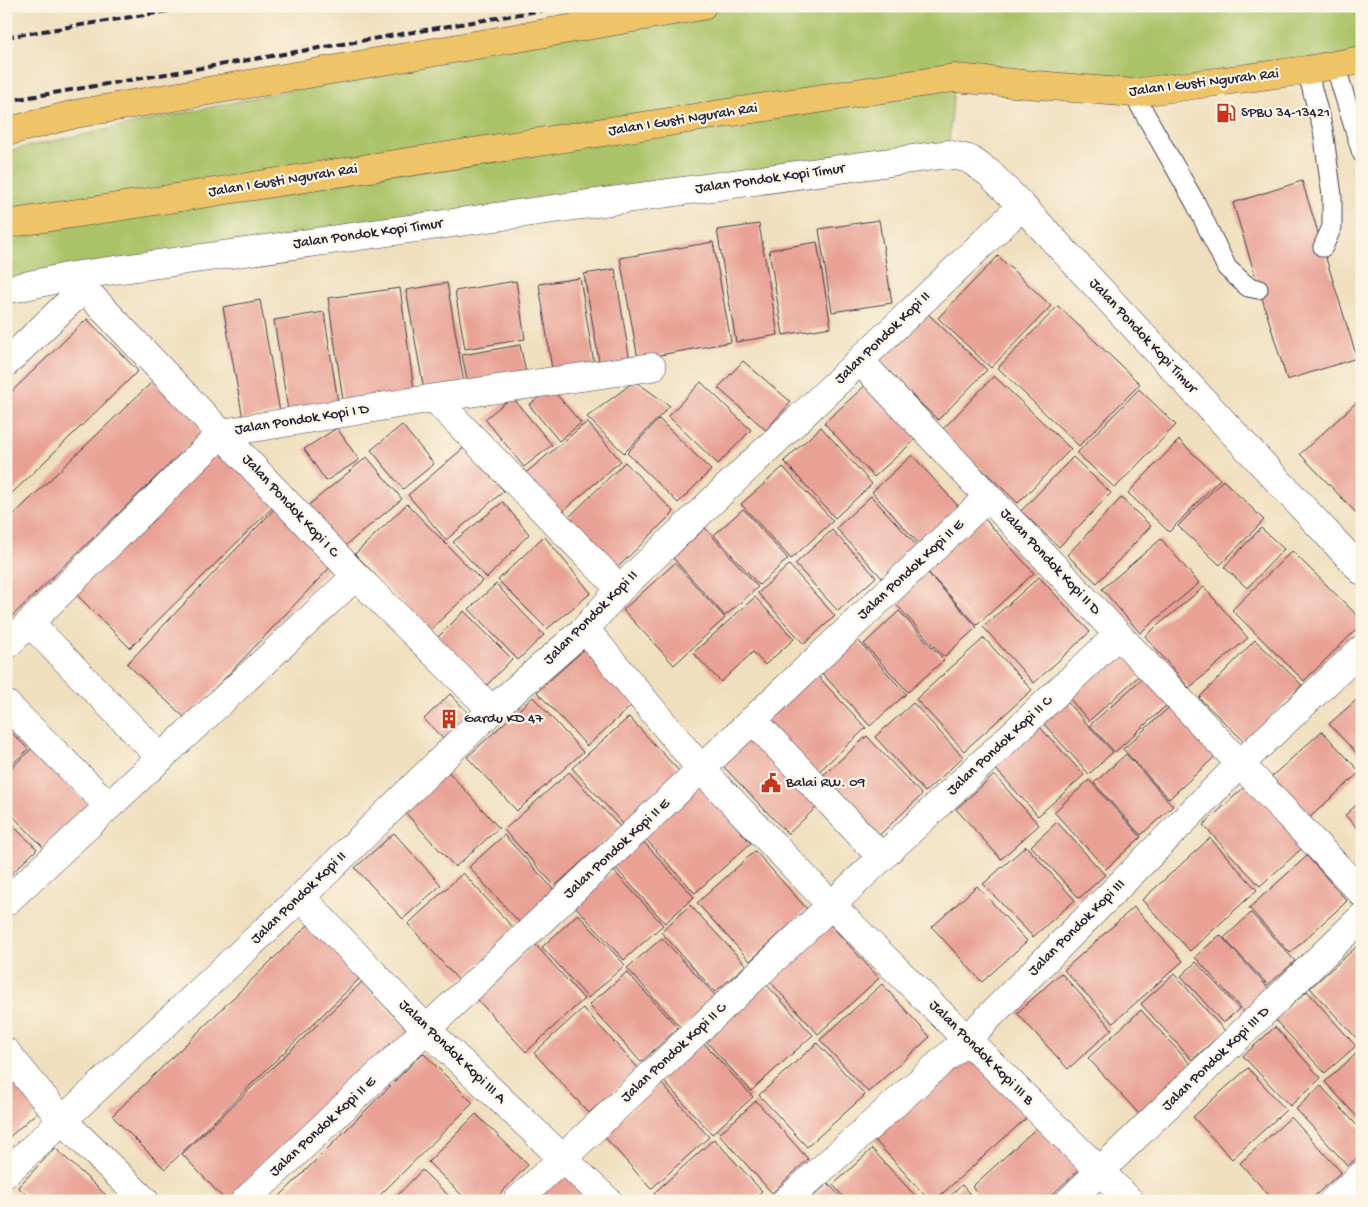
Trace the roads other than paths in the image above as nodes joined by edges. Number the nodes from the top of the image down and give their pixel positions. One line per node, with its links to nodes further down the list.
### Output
1 (702, 6): 6 (main road)
2 (1362, 60): 3 (main road, Jalan I Gusti Ngurah Rai)
3 (1335, 65): 4 (main road, Jalan I Gusti Ngurah Rai); 7 (lane)
4 (1307, 70): 5 (main road, Jalan I Gusti Ngurah Rai); 10 (lane)
5 (1134, 94): 9 (main road, Jalan I Gusti Ngurah Rai); 12 (lane)
6 (6, 132)
7 (1362, 153)
8 (1022, 206): 11 (street, Jalan Pondok Kopi Timur); 14 (street, Jalan Pondok Kopi II); 20 (street, Jalan Pondok Kopi Timur)
9 (6, 224)
10 (1322, 247)
11 (77, 282): 13 (street, Jalan Pondok Kopi Timur); 15 (street); 18 (street, Jalan Pondok Kopi I C)
12 (1258, 289)
13 (6, 290)
14 (860, 360): 19 (street, Jalan Pondok Kopi II D); 22 (street, Jalan Pondok Kopi II)
15 (6, 363)
16 (652, 367): 17 (street, Jalan Pondok Kopi I D)
17 (434, 398): 18 (street, Jalan Pondok Kopi I D); 22 (street)
18 (222, 433): 21 (street, Jalan Pondok Kopi I C); 23 (street, Jalan Pondok Kopi I D)
19 (988, 497): 25 (street, Jalan Pondok Kopi II D); 30 (street, Jalan Pondok Kopi II E)
20 (1362, 571)
21 (356, 576): 29 (street, Jalan Pondok Kopi I C); 31 (street)
22 (620, 589): 24 (street, Jalan Pondok Kopi II)
23 (31, 624): 26 (street, Jalan Pondok Kopi I D); 31 (street)
24 (585, 629): 29 (street, Jalan Pondok Kopi II); 33 (street)
25 (1118, 634): 32 (street, Jalan Pondok Kopi II D); 35 (street, Jalan Pondok Kopi II C)
26 (6, 646)
27 (1362, 649): 32 (street, Jalan Pondok Kopi III)
28 (6, 704): 34 (street)
29 (492, 710): 37 (street, Jalan Pondok Kopi II)
30 (753, 720): 33 (street, Jalan Pondok Kopi II E); 35 (street)
31 (161, 758): 34 (street)
32 (1240, 764): 36 (street, Jalan Pondok Kopi II D); 42 (street, Jalan Pondok Kopi III)
33 (701, 769): 39 (street); 41 (street, Jalan Pondok Kopi II E)
34 (108, 806): 38 (street)
35 (882, 858): 39 (street, Jalan Pondok Kopi II C)
36 (1362, 893)
37 (301, 897): 41 (street, Jalan Pondok Kopi III A); 44 (street, Jalan Pondok Kopi II)
38 (6, 902)
39 (831, 906): 42 (street, Jalan Pondok Kopi III B); 45 (street, Jalan Pondok Kopi II C)
40 (1362, 917): 46 (street, Jalan Pondok Kopi III D)
41 (426, 1029): 45 (street, Jalan Pondok Kopi III A); 50 (street, Jalan Pondok Kopi II E)
42 (967, 1039): 46 (street, Jalan Pondok Kopi III B); 53 (street, Jalan Pondok Kopi III)
43 (6, 1052): 44 (street)
44 (62, 1120): 47 (street, Jalan Pondok Kopi II); 49 (street)
45 (562, 1157): 51 (street, Jalan Pondok Kopi II C); 52 (street, Jalan Pondok Kopi III A)
46 (1099, 1172): 54 (street, Jalan Pondok Kopi III D); 55 (street, Jalan Pondok Kopi III B)
47 (6, 1173)
48 (1362, 1175): 56 (street)
49 (145, 1201)
50 (245, 1201)
51 (517, 1201)
52 (608, 1201)
53 (786, 1201)
54 (1069, 1201)
55 (1130, 1201)
56 (1333, 1201)

